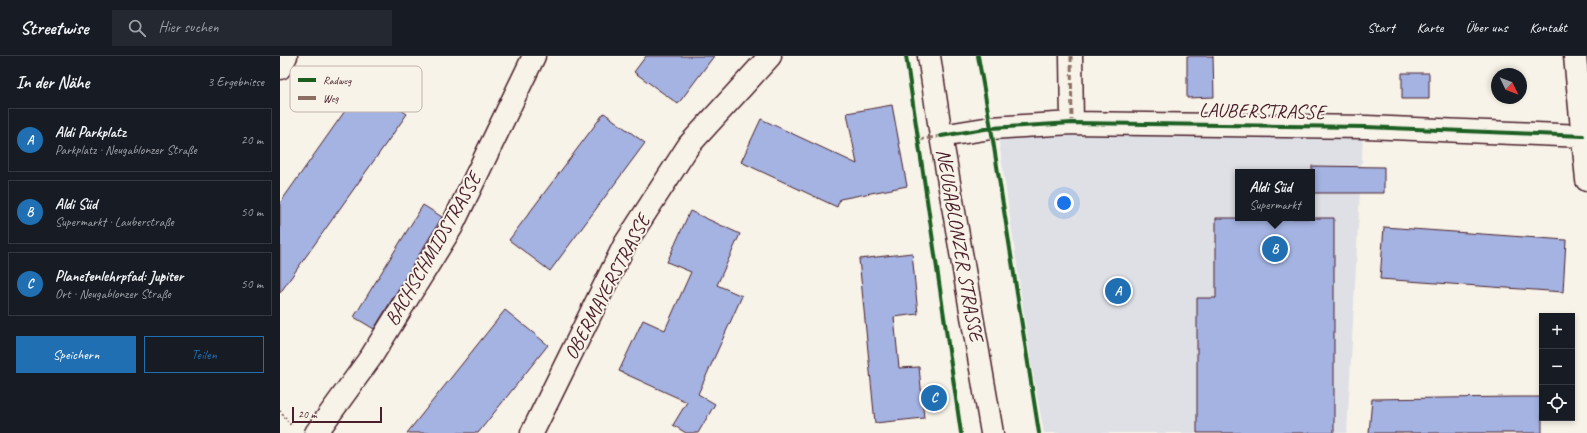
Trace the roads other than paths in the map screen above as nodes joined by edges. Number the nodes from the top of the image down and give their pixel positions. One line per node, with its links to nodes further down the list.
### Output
1 (286, 56): 7 (street)
2 (534, 56): 12 (street, BACHSCHMIDSTRASSE)
3 (770, 56): 13 (street, OBERMAYERSTRASSE)
4 (929, 56): 9 (street, NEUGABLONZER STRASSE)
5 (1071, 56): 8 (street)
6 (1575, 56): 10 (street)
7 (280, 68)
8 (1072, 123): 9 (street, LAUBERSTRASSE); 10 (street, LAUBERSTRASSE)
9 (941, 136): 14 (street, NEUGABLONZER STRASSE)
10 (1583, 136): 11 (street)
11 (1587, 180)
12 (316, 433)
13 (532, 433)
14 (992, 433)

